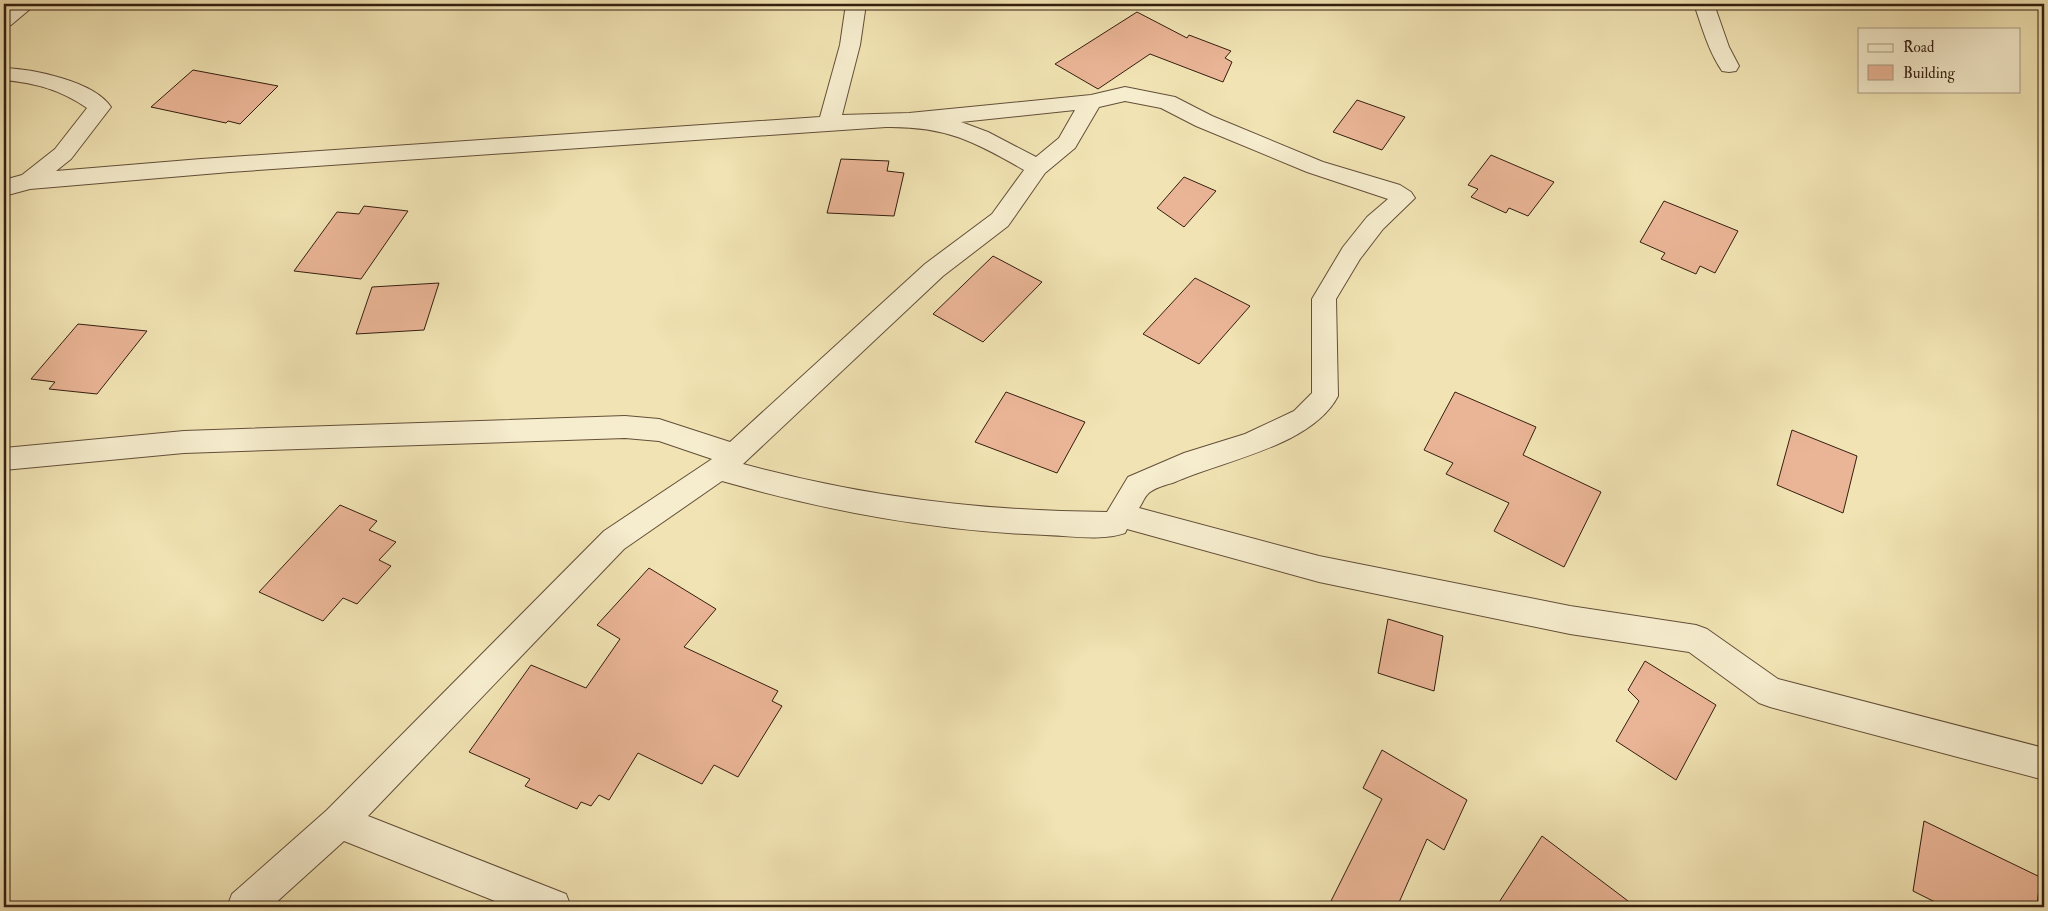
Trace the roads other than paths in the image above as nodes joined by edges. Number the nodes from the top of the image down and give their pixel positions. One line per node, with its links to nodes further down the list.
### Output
1 (26, 4): 4 (street)
2 (856, 4): 9 (street)
3 (1704, 4): 5 (street)
4 (4, 21)
5 (1729, 66)
6 (4, 74): 11 (street)
7 (1090, 102): 8 (street); 10 (street); 15 (street)
8 (909, 120): 9 (street); 10 (street)
9 (829, 123): 11 (street)
10 (1037, 168): 14 (street)
11 (30, 181): 12 (street)
12 (4, 188)
13 (4, 459): 14 (street)
14 (726, 462): 15 (street); 17 (street)
15 (1120, 515): 16 (street)
16 (2044, 764)
17 (339, 822): 18 (street); 19 (street)
18 (245, 907)
19 (553, 907)

